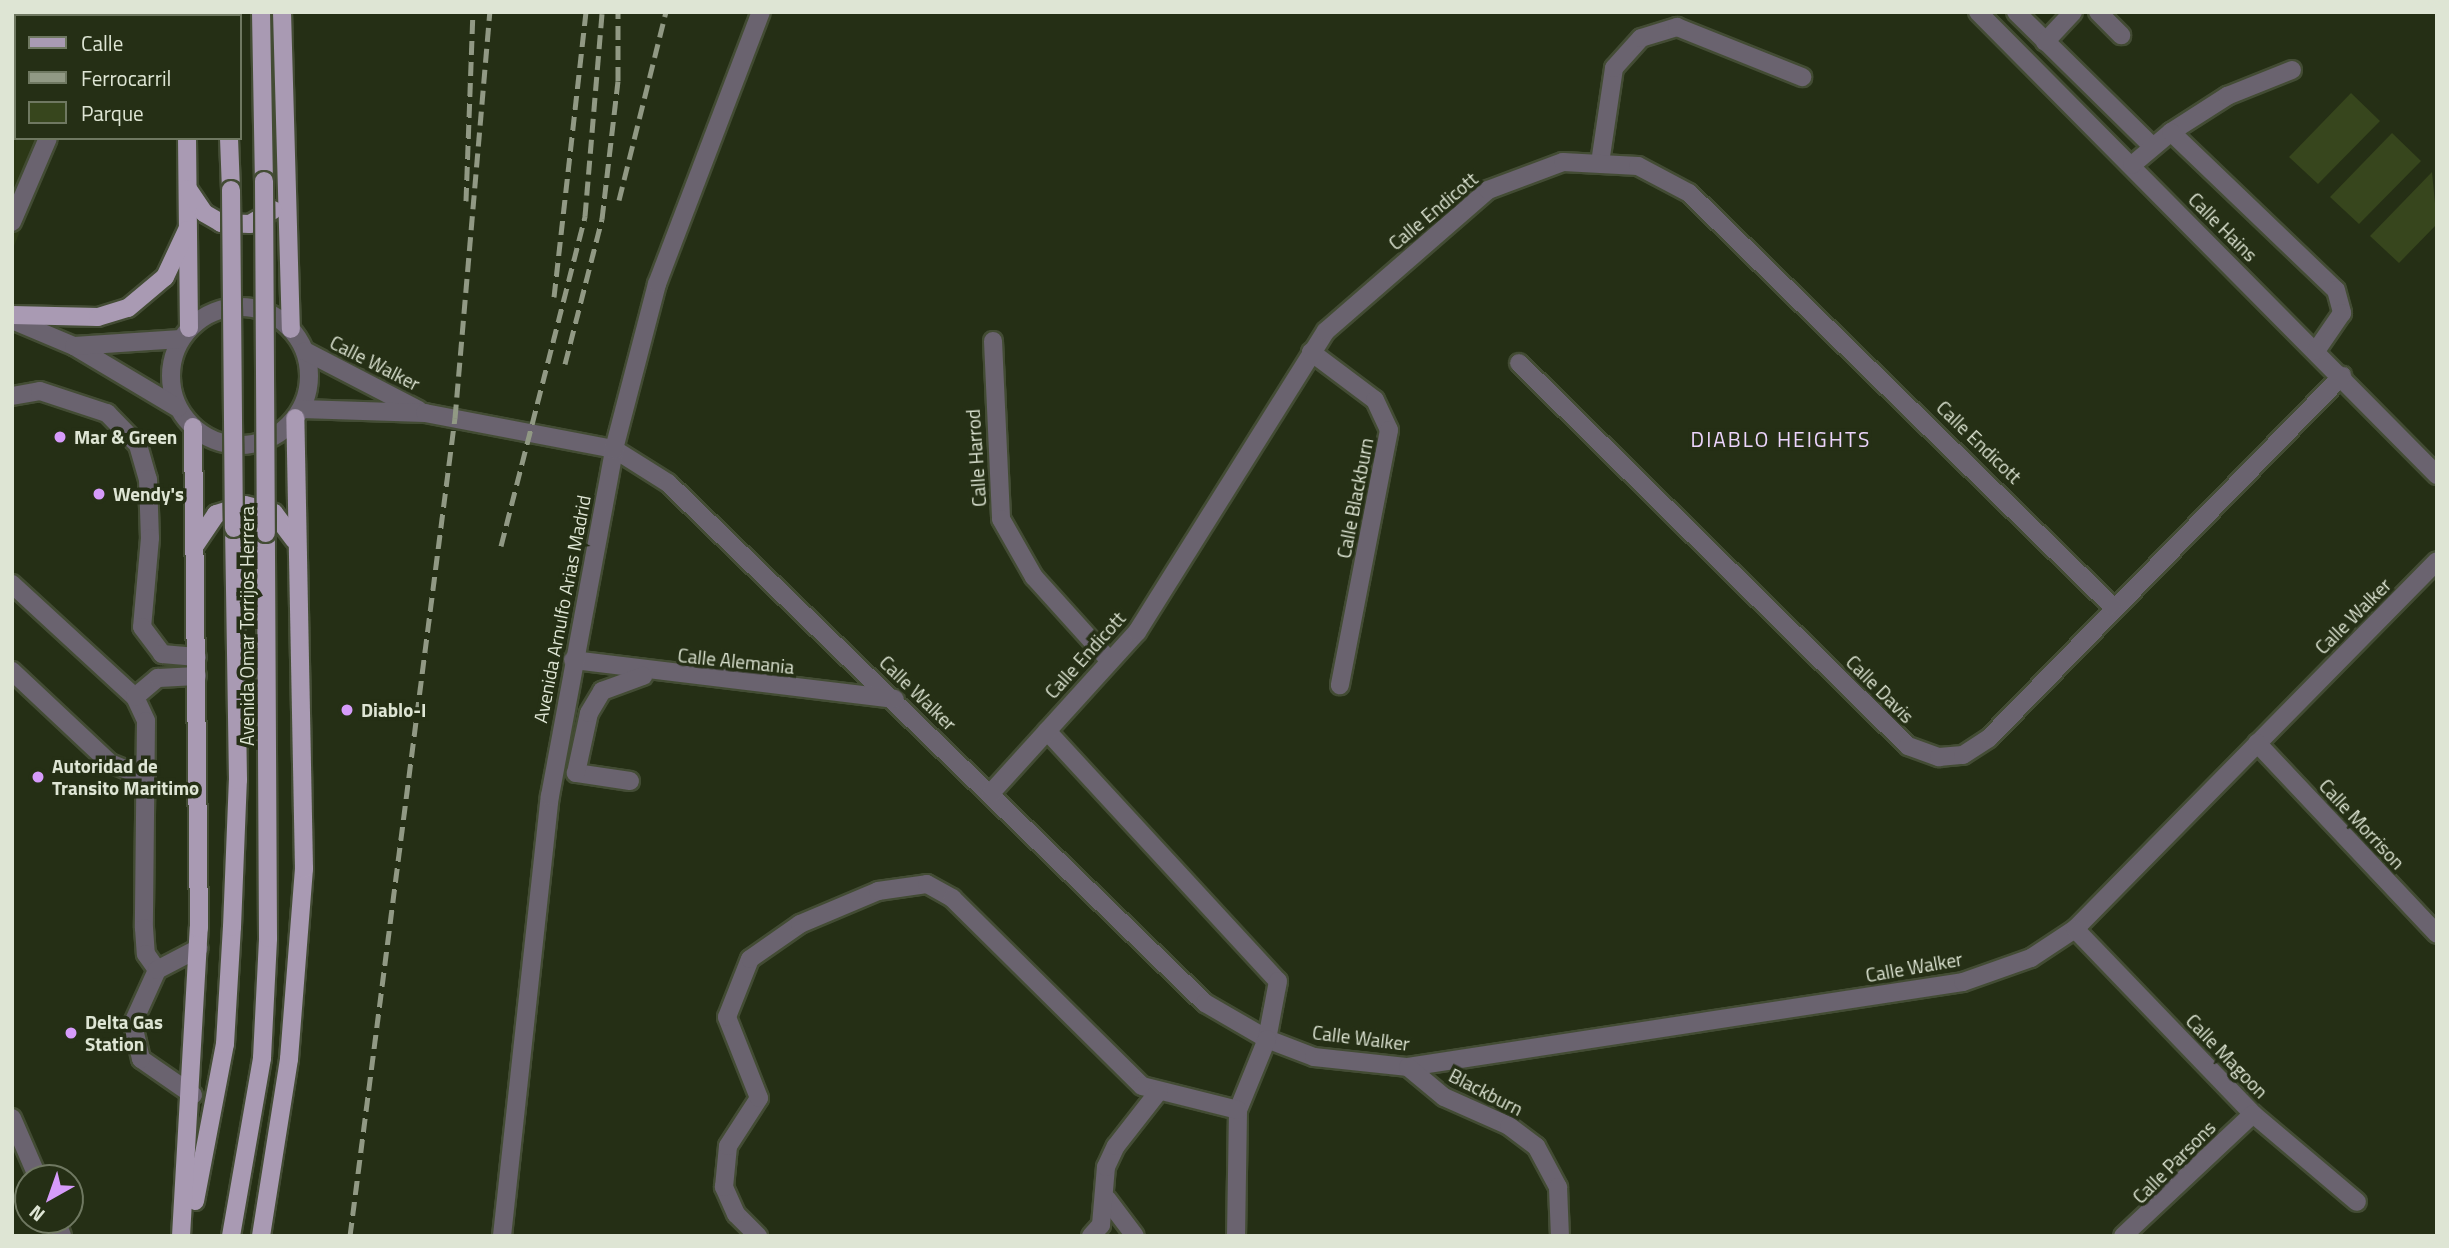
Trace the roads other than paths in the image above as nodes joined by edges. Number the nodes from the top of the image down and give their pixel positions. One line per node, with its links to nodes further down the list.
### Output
1 (261, 12): 76 (main road, Avenida Omar Torrijos Herrera, bridge)
2 (282, 12): 19 (main road)
3 (761, 12): 39 (street, Avenida Arnulfo Arias Madrid)
4 (1978, 12): 18 (street, Calle Hains)
5 (2016, 12): 9 (street)
6 (2073, 12): 9 (street)
7 (2098, 12): 8 (street)
8 (2121, 35)
9 (2045, 42): 16 (street)
10 (2292, 70): 12 (street)
11 (1802, 77): 17 (street)
12 (2171, 132): 16 (street); 30 (street)
13 (47, 140): 21 (street)
14 (187, 140): 20 (main road)
15 (229, 140): 75 (main road, Avenida Omar Torrijos Herrera, bridge)
16 (2151, 145): 18 (street)
17 (1600, 163): 31 (street, Calle Endicott); 45 (street, Calle Endicott)
18 (2132, 165): 30 (street, Calle Hains)
19 (286, 183): 20 (main road); 25 (main road)
20 (188, 189): 22 (main road)
21 (12, 222)
22 (187, 230): 23 (main road); 26 (main road)
23 (12, 315)
24 (12, 320): 28 (street)
25 (291, 330): 26 (street); 29 (street)
26 (185, 334): 28 (street); 35 (street)
27 (993, 341): 48 (street, Calle Harrod)
28 (74, 346): 35 (street)
29 (305, 351): 36 (street, Calle Walker); 37 (street)
30 (2316, 351): 33 (street, Calle Hains)
31 (1311, 352): 48 (street, Calle Endicott); 52 (street, Calle Blackburn)
32 (1519, 363): 45 (street, Calle Davis)
33 (2342, 376): 40 (street, Calle Hains); 45 (street, Calle Davis)
34 (12, 396): 46 (street)
35 (178, 408): 38 (street)
36 (425, 413): 37 (street, Calle Walker); 39 (street, Calle Walker)
37 (298, 414): 38 (street); 41 (main road)
38 (193, 427): 42 (main road)
39 (614, 449): 47 (street, Avenida Arnulfo Arias Madrid); 54 (street, Calle Walker)
40 (2437, 475)
41 (296, 547): 42 (main road); 77 (main road)
42 (194, 548): 46 (main road)
43 (2437, 561): 56 (street, Calle Walker)
44 (12, 584): 53 (street)
45 (2112, 606)
46 (197, 657): 51 (main road)
47 (573, 660): 50 (street, Calle Alemania); 78 (street, Avenida Arnulfo Arias Madrid)
48 (1109, 660): 55 (street, Calle Endicott)
49 (12, 671): 57 (street)
50 (657, 674): 54 (street, Calle Alemania); 58 (street)
51 (197, 676): 53 (street); 62 (main road)
52 (1340, 685)
53 (135, 697): 57 (street)
54 (895, 699): 59 (street, Calle Walker)
55 (1046, 731): 59 (street, Calle Endicott); 64 (street)
56 (2257, 743): 60 (street, Calle Walker); 61 (street, Calle Morrison)
57 (142, 776): 63 (street)
58 (630, 781)
59 (989, 794): 64 (street, Calle Walker)
60 (2076, 929): 65 (street, Calle Walker); 69 (street, Calle Magoon)
61 (2437, 934)
62 (199, 948): 63 (street); 67 (main road)
63 (157, 970): 67 (street)
64 (1267, 1039): 65 (street, Calle Walker); 68 (street)
65 (1408, 1067): 83 (street, Blackburn)
66 (1159, 1091): 68 (street); 72 (street); 79 (street)
67 (193, 1095): 74 (main road)
68 (1238, 1110): 82 (street)
69 (2253, 1114): 73 (street, Calle Magoon); 84 (street, Calle Parsons)
70 (12, 1118): 71 (street)
71 (32, 1164)
72 (1107, 1199): 80 (street); 81 (street)
73 (2357, 1202)
74 (181, 1236)
75 (188, 1236)
76 (231, 1236)
77 (261, 1236)
78 (502, 1236)
79 (758, 1236)
80 (1091, 1236)
81 (1135, 1236)
82 (1236, 1236)
83 (1560, 1236)
84 (2123, 1236)

